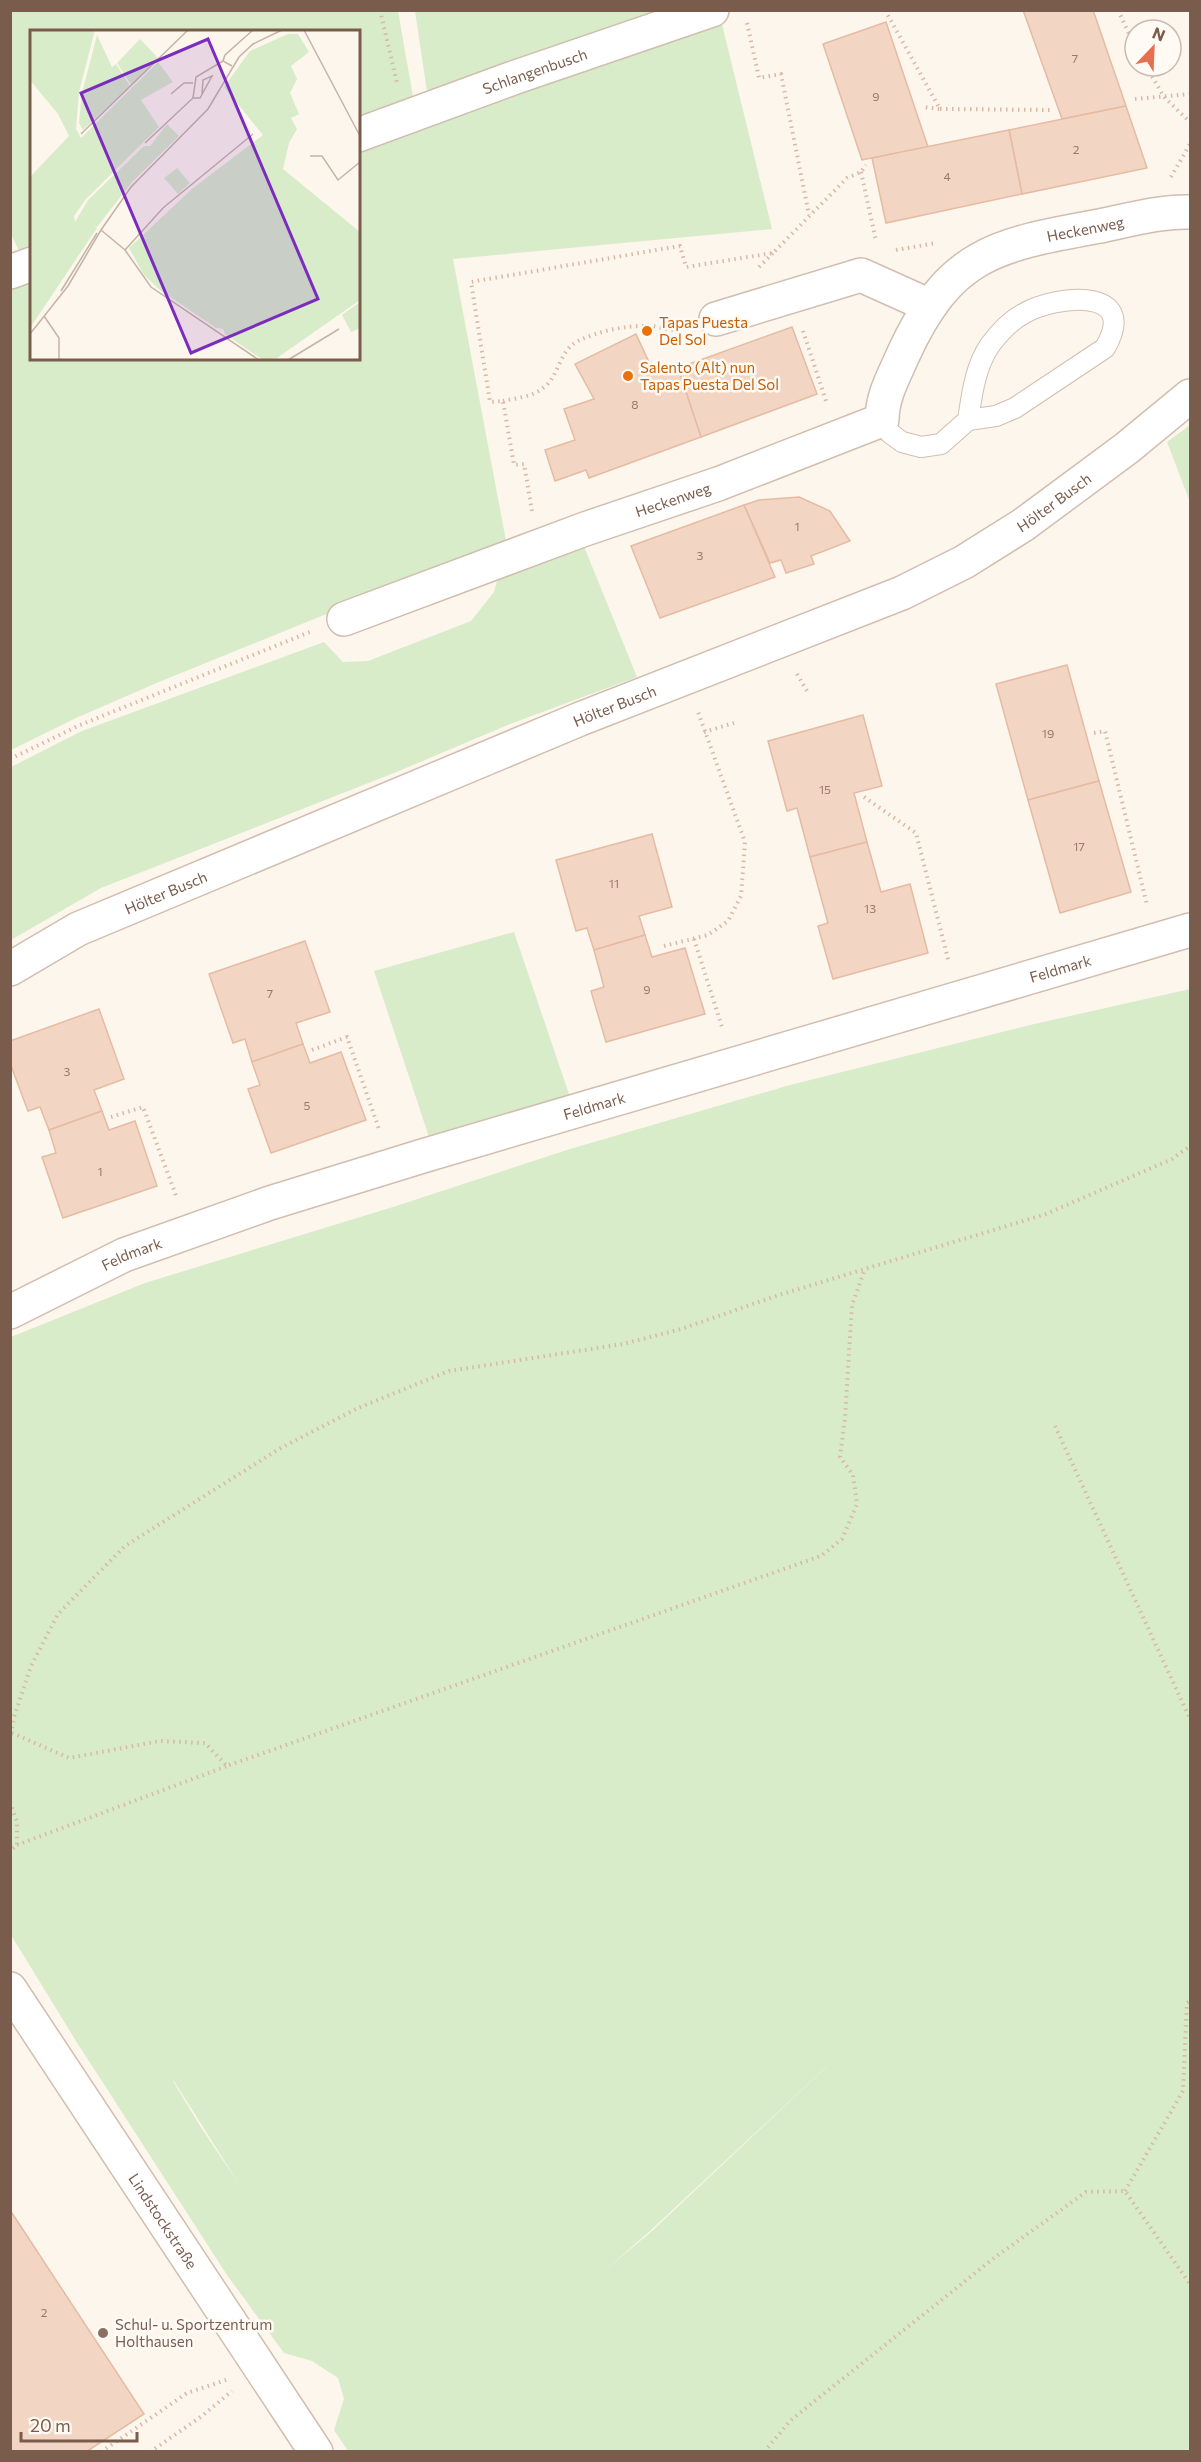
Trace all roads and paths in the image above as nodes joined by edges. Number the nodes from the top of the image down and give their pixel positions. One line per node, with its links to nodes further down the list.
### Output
1 (380, 10): 12 (path)
2 (712, 10): 12 (street, Schlangenbusch)
3 (885, 10): 10 (path)
4 (747, 22): 18 (path)
5 (1153, 78): 7 (path)
6 (1191, 94): 7 (path)
7 (1164, 97): 8 (path); 13 (path)
8 (1135, 99)
9 (922, 106): 10 (path)
10 (940, 109): 11 (path)
11 (1054, 110)
12 (406, 119): 14 (street, Schlangenbusch)
13 (1191, 122)
14 (360, 134)
15 (866, 165): 16 (path)
16 (861, 172): 18 (path); 19 (path)
17 (1191, 212): 22 (street, Heckenweg)
18 (809, 214): 27 (path)
19 (876, 242)
20 (30, 265): 21 (street)
21 (10, 272)
22 (930, 306): 23 (street); 28 (street, Heckenweg)
23 (716, 319): 27 (path)
24 (809, 349): 25 (path)
25 (824, 393)
26 (1191, 396): 40 (street, Hölter Busch)
27 (503, 401): 30 (path)
28 (882, 420): 29 (lane); 30 (street, Heckenweg)
29 (968, 420): 29 (lane)
30 (539, 547): 31 (street, Heckenweg)
31 (344, 618): 34 (path)
32 (734, 723): 37 (path)
33 (1094, 734): 38 (path)
34 (10, 759)
35 (864, 797): 41 (path)
36 (1191, 930): 38 (street, Feldmark)
37 (694, 939): 39 (path); 43 (path)
38 (1156, 941): 41 (street, Feldmark)
39 (664, 946)
40 (10, 969)
41 (958, 999): 43 (street, Feldmark)
42 (312, 1050): 46 (path)
43 (734, 1064): 46 (street, Feldmark)
44 (111, 1117): 47 (path)
45 (1191, 1146): 48 (path)
46 (392, 1166): 47 (street, Feldmark)
47 (190, 1232): 49 (street, Feldmark)
48 (865, 1269): 52 (path); 54 (path)
49 (10, 1312)
50 (1055, 1426): 51 (path)
51 (1191, 1719)
52 (12, 1733): 53 (path); 54 (path)
53 (10, 1740)
54 (227, 1766): 56 (path)
55 (10, 1802): 56 (path)
56 (17, 1845): 57 (path)
57 (10, 1851)
58 (10, 1989): 62 (street, Lindstockstraße)
59 (1191, 2001): 60 (path)
60 (1125, 2191): 61 (path); 66 (path)
61 (1191, 2284)
62 (261, 2368): 63 (path); 64 (path); 65 (street, Lindstockstraße)
63 (101, 2451)
64 (150, 2451)
65 (316, 2451)
66 (764, 2451)

